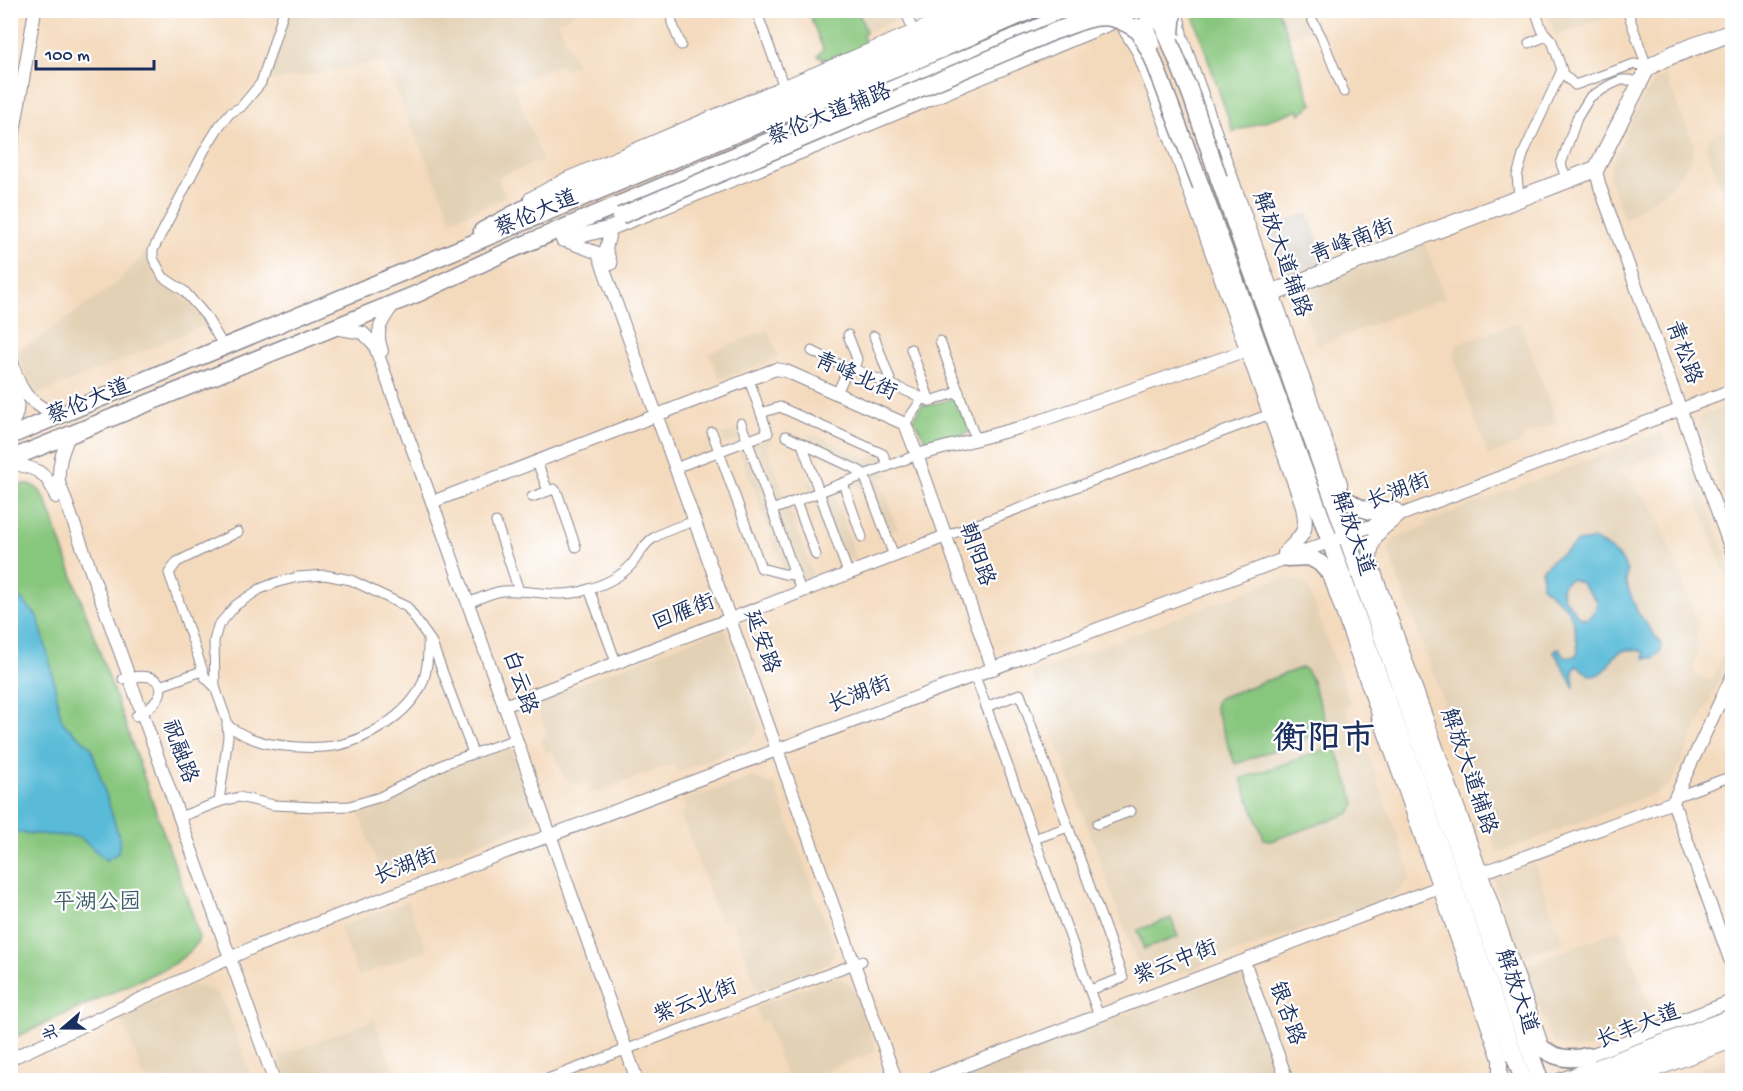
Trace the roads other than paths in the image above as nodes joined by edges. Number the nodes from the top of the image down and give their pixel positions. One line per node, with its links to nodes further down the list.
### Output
1 (29, 10): 31 (street)
2 (35, 10): 32 (street)
3 (284, 10): 47 (street)
4 (670, 10): 23 (street)
5 (756, 10): 27 (street)
6 (905, 10): 19 (street)
7 (966, 10): 19 (main road, 蔡伦大道辅路)
8 (997, 10): 36 (highway)
9 (1032, 10): 39 (highway, 蔡伦大道)
10 (1125, 10): 11 (highway); 18 (highway, 解放大道)
11 (1146, 10)
12 (1306, 10): 28 (street)
13 (1535, 10): 21 (street)
14 (1627, 10): 24 (street)
15 (1175, 12): 18 (main road); 29 (highway, 解放大道, bridge); 41 (main road, 解放大道辅路)
16 (1097, 15): 18 (highway, bridge); 37 (highway, bridge); 40 (highway, 蔡伦大道)
17 (1732, 30): 24 (street)
18 (1134, 32): 30 (highway, 解放大道, bridge); 48 (main road)
19 (914, 33): 27 (main road, 蔡伦大道辅路)
20 (1732, 34): 24 (street)
21 (1547, 36): 22 (street); 25 (street)
22 (1529, 43)
23 (681, 45)
24 (1647, 68): 25 (street); 26 (street); 33 (street)
25 (1561, 72): 35 (street)
26 (1638, 82): 33 (street); 34 (street)
27 (784, 87): 36 (main road, 蔡伦大道辅路)
28 (1344, 92)
29 (1191, 95): 30 (highway, bridge); 41 (highway, 解放大道, bridge)
30 (1170, 103): 48 (highway, 解放大道, bridge)
31 (10, 125)
32 (10, 155)
33 (1595, 170): 34 (street, 青峰南街); 41 (street, 青峰南街); 62 (street, 青松路)
34 (1566, 178): 35 (street, 青峰南街)
35 (1519, 196): 41 (street, 青峰南街)
36 (521, 210): 39 (highway)
37 (615, 222): 38 (highway); 64 (street, 延安路)
38 (563, 240): 40 (highway); 64 (street, 延安路)
39 (437, 259): 47 (highway, 蔡伦大道)
40 (419, 293): 42 (highway, 蔡伦大道)
41 (1268, 295): 88 (highway, 解放大道); 88 (main road, 解放大道辅路)
42 (394, 304): 43 (highway, 蔡伦大道); 89 (street, 白云路)
43 (333, 328): 72 (highway, 蔡伦大道); 89 (street, 白云路)
44 (848, 335): 52 (street)
45 (874, 336): 57 (street)
46 (940, 341): 59 (street)
47 (224, 347): 66 (highway, 蔡伦大道)
48 (1253, 347): 54 (highway); 75 (street); 97 (highway, 解放大道)
49 (911, 349): 61 (street)
50 (812, 351): 52 (street)
51 (10, 354): 66 (street)
52 (851, 369): 57 (street); 60 (street)
53 (10, 372): 69 (street)
54 (1256, 374): 65 (main road)
55 (749, 380): 60 (street, 青峰北街); 63 (street); 64 (street, 青峰北街)
56 (1732, 384): 62 (street, 长湖街)
57 (892, 386): 61 (street)
58 (1732, 390): 62 (street, 长湖街)
59 (959, 392): 61 (street); 75 (street)
60 (837, 393): 68 (street, 青峰北街)
61 (926, 400): 68 (street)
62 (1680, 407): 92 (street, 长湖街); 100 (street, 青松路)
63 (761, 413): 74 (street); 82 (street)
64 (660, 414): 80 (street, 青峰北街); 81 (street, 延安路); 93 (street, 延安路)
65 (1270, 414): 96 (street); 102 (main road)
66 (59, 417): 71 (highway, 蔡伦大道)
67 (741, 423): 74 (street)
68 (905, 424): 78 (street, 青峰北街)
69 (10, 426)
70 (712, 432): 77 (street)
71 (10, 436)
72 (69, 436): 79 (highway, 蔡伦大道); 120 (street, 祝融路)
73 (786, 436): 76 (street)
74 (748, 440): 77 (street); 91 (street)
75 (976, 440): 78 (street)
76 (802, 444): 83 (street); 86 (street)
77 (719, 451): 81 (street); 106 (street)
78 (917, 455): 82 (street); 96 (street, 朝阳路)
79 (10, 461): 120 (street, 祝融路)
80 (537, 462): 85 (street); 89 (street, 青峰北街)
81 (683, 465): 112 (street, 延安路)
82 (888, 466): 83 (street)
83 (864, 475): 84 (street); 103 (street)
84 (843, 483): 86 (street); 98 (street)
85 (548, 491): 87 (street); 99 (street)
86 (819, 492): 90 (street); 104 (street)
87 (532, 497)
88 (1337, 499): 92 (highway); 97 (highway, 解放大道)
89 (434, 501): 111 (street, 白云路)
90 (796, 501): 91 (street); 101 (street)
91 (772, 510): 106 (street)
92 (1396, 514): 97 (street, 长湖街); 117 (main road, 解放大道辅路)
93 (695, 521): 107 (street); 112 (street, 延安路)
94 (496, 522): 108 (street)
95 (238, 532): 116 (street)
96 (946, 536): 103 (street, 回雁街); 115 (street, 朝阳路)
97 (1337, 536): 102 (street, 长湖街); 110 (highway, 解放大道); 123 (highway, 解放大道)
98 (862, 537)
99 (576, 547)
100 (1732, 552)
101 (816, 555)
102 (1286, 555): 105 (highway); 115 (street, 长湖街)
103 (894, 556): 104 (street, 回雁街)
104 (848, 573): 109 (street, 回雁街)
105 (1329, 573): 110 (highway); 129 (main road)
106 (795, 575): 109 (street)
107 (589, 590): 108 (street); 114 (street)
108 (519, 591): 111 (street)
109 (801, 591): 112 (street, 回雁街)
110 (1349, 594): 123 (highway, 解放大道)
111 (470, 603): 125 (street, 白云路)
112 (734, 617): 114 (street, 回雁街); 133 (street, 延安路)
113 (428, 636): 122 (street); 130 (street); 134 (street)
114 (616, 662): 125 (street, 回雁街)
115 (992, 666): 118 (street, 长湖街); 133 (street, 长湖街)
116 (202, 670): 121 (street); 122 (street)
117 (1409, 671): 123 (main road); 145 (main road, 解放大道辅路)
118 (975, 676): 126 (street); 133 (street, 长湖街)
119 (1732, 676): 124 (street)
120 (126, 678): 121 (street); 128 (street, 祝融路)
121 (160, 686): 128 (street)
122 (215, 687): 130 (street)
123 (1393, 691): 129 (highway); 131 (highway, 解放大道); 145 (highway, 解放大道)
124 (1721, 701): 127 (street); 136 (street)
125 (506, 705): 132 (street, 白云路); 142 (street, 白云路)
126 (986, 707): 141 (street); 143 (street)
127 (1732, 709)
128 (139, 714): 139 (street, 祝融路); 147 (street, 祝融路)
129 (1381, 721): 131 (highway); 146 (main road)
130 (227, 725): 137 (street)
131 (1401, 737): 144 (highway, 解放大道)
132 (516, 739): 134 (street); 142 (street, 白云路)
133 (780, 746): 142 (street, 长湖街); 149 (street, 延安路)
134 (473, 753): 137 (street)
135 (1732, 776): 136 (street)
136 (1674, 799): 145 (street); 150 (street)
137 (219, 802): 139 (street)
138 (1131, 811): 140 (street)
139 (180, 817): 147 (street, 祝融路)
140 (1097, 824)
141 (1068, 827): 143 (street); 151 (street)
142 (551, 832): 147 (street, 长湖街); 158 (street, 白云路)
143 (1034, 839): 151 (street)
144 (1445, 861): 146 (highway); 174 (highway, 解放大道)
145 (1474, 875): 156 (highway, 解放大道); 159 (main road, 解放大道辅路)
146 (1439, 887): 148 (street, 紫云中街); 173 (main road)
147 (227, 957): 160 (street, 长湖街); 162 (street, 长湖街); 164 (street, 祝融路); 165 (street, 祝融路)
148 (1244, 961): 153 (street, 紫云中街); 172 (street, 银杏路)
149 (858, 963): 158 (street, 紫云北街); 169 (street, 延安路); 170 (street, 延安路)
150 (1732, 964)
151 (1090, 990): 153 (street)
152 (1732, 1001): 161 (street)
153 (1099, 1016): 171 (street, 紫云中街)
154 (1732, 1016): 176 (main road, 长丰大道)
155 (1732, 1030): 163 (main road, 长丰大道)
156 (1524, 1035): 159 (highway); 175 (highway, 解放大道)
157 (1732, 1042): 177 (street)
158 (629, 1049): 166 (street, 紫云北街); 167 (street, 白云路); 168 (street, 白云路)
159 (1543, 1050): 161 (highway)
160 (10, 1053)
161 (1587, 1056)
162 (10, 1059)
163 (1603, 1079)
164 (267, 1080)
165 (274, 1080)
166 (545, 1080)
167 (637, 1080)
168 (643, 1080)
169 (896, 1080)
170 (904, 1080)
171 (928, 1080)
172 (1287, 1080)
173 (1496, 1080)
174 (1523, 1080)
175 (1540, 1080)
176 (1561, 1080)
177 (1629, 1080)

